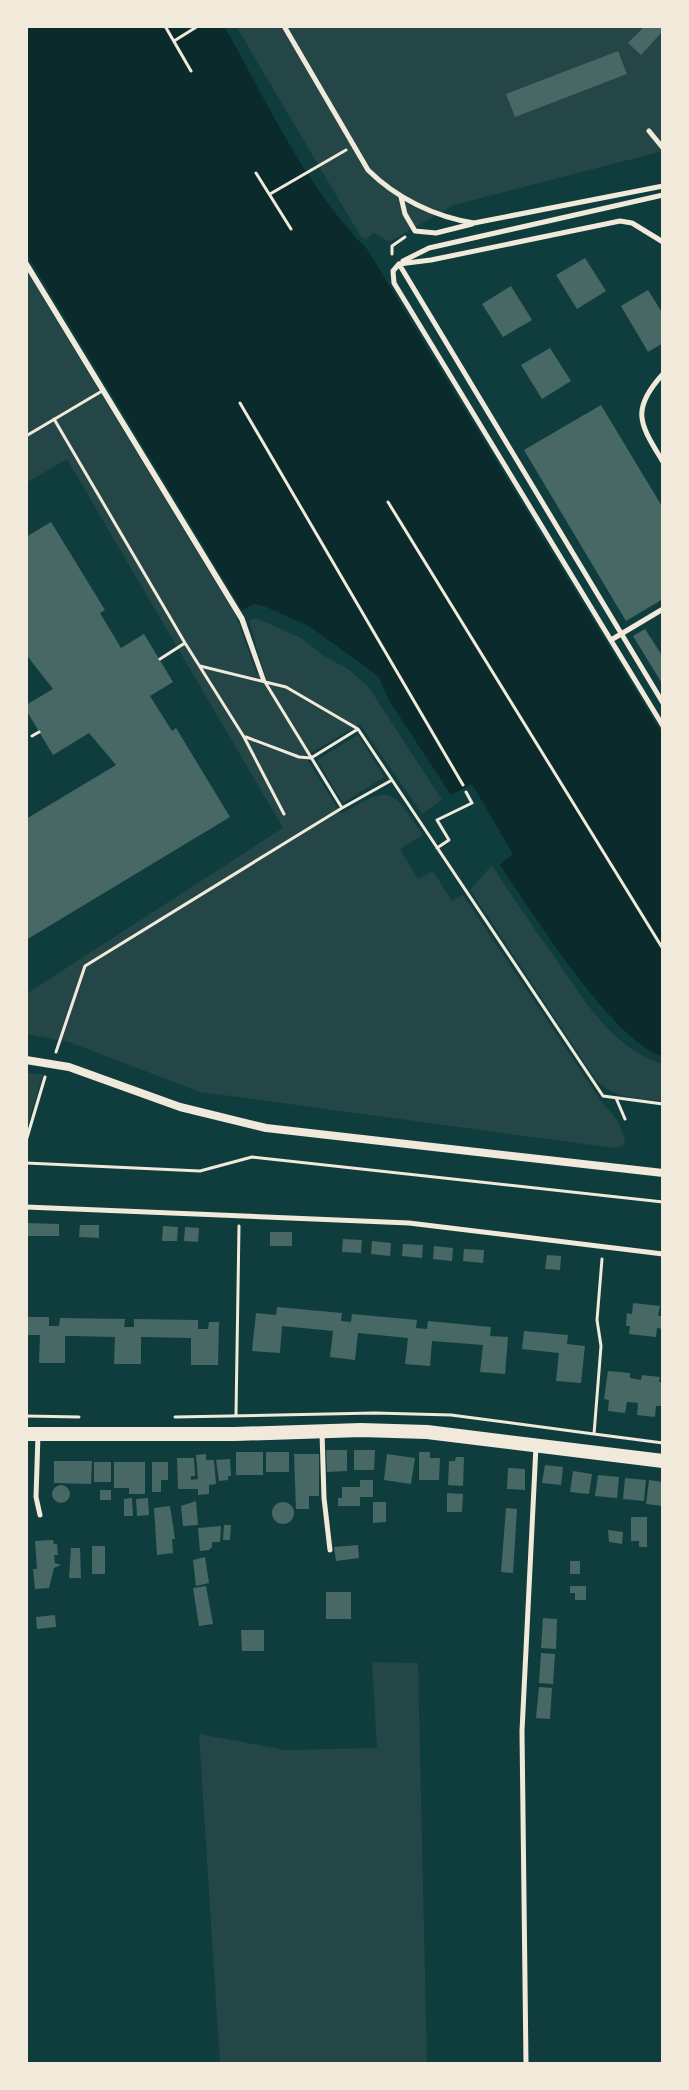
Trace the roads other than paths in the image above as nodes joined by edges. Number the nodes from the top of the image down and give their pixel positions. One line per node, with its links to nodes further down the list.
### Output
1 (284, 26): 6 (lane)
2 (649, 131): 3 (lane)
3 (663, 148)
4 (663, 186): 7 (lane)
5 (663, 195): 9 (lane)
6 (401, 197): 7 (lane); 7 (lane)
7 (474, 223)
8 (663, 242): 9 (lane)
9 (399, 264): 13 (lane); 14 (lane)
10 (663, 374): 11 (lane)
11 (663, 462)
12 (663, 609): 13 (lane)
13 (621, 634): 14 (lane); 15 (lane)
14 (611, 640): 16 (lane)
15 (663, 703)
16 (663, 726)
17 (26, 1060): 18 (street)
18 (663, 1173)
19 (26, 1207): 20 (lane)
20 (663, 1254)
21 (322, 1431): 22 (street); 23 (street); 26 (lane)
22 (32, 1434): 25 (lane)
23 (536, 1445): 24 (street); 27 (lane)
24 (663, 1461)
25 (40, 1515)
26 (330, 1550)
27 (526, 2064)

